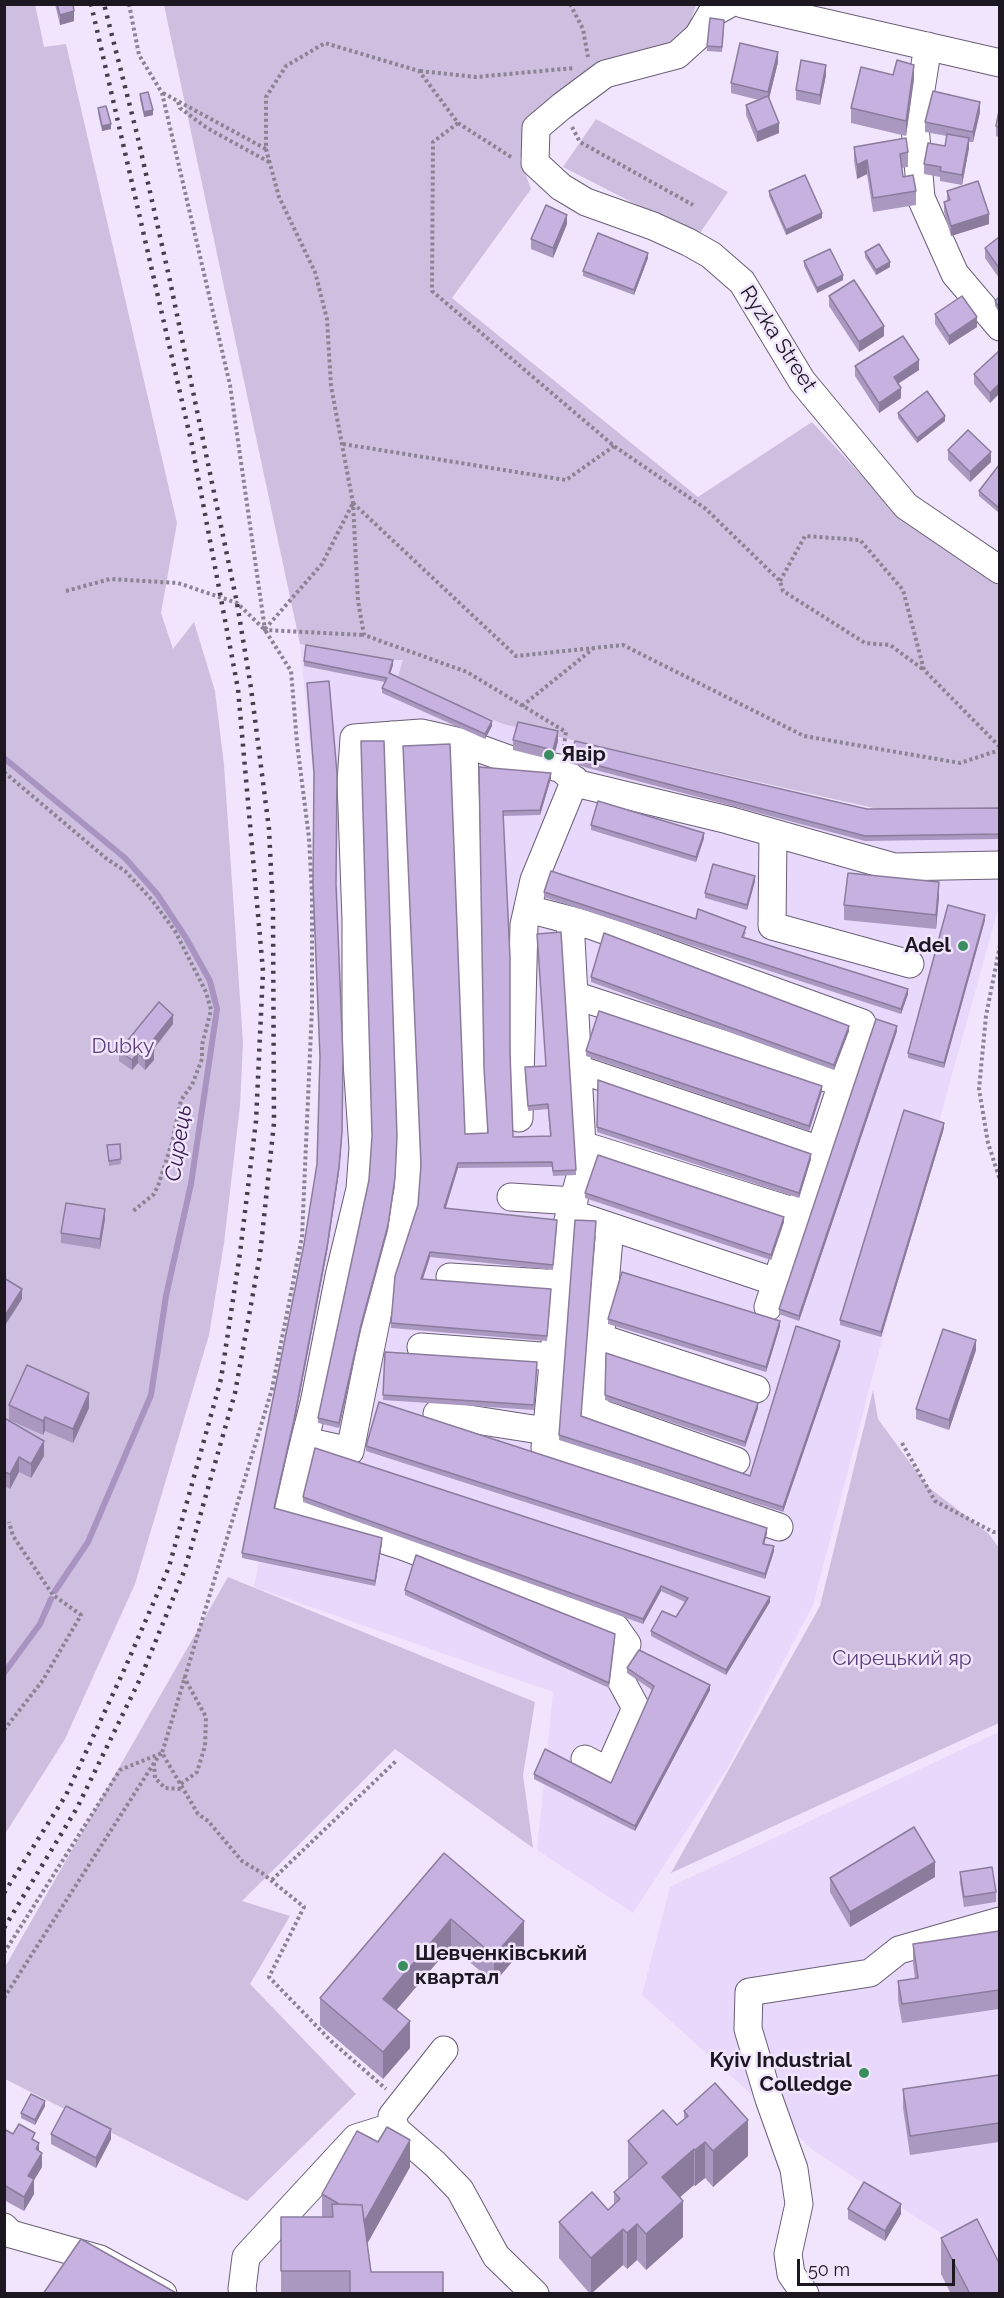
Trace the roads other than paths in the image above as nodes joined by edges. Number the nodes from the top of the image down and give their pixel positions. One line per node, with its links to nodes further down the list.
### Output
1 (729, 4): 6 (street, Ryzka Street)
2 (743, 4): 3 (street)
3 (928, 46): 4 (street); 5 (street)
4 (999, 63)
5 (999, 327)
6 (999, 570)
7 (393, 735): 8 (street); 36 (street); 36 (street)
8 (464, 743): 9 (street); 19 (street)
9 (568, 774): 10 (street); 12 (street)
10 (772, 833): 11 (street); 14 (street)
11 (999, 865)
12 (528, 909): 13 (street); 18 (street)
13 (570, 920): 15 (street); 17 (street)
14 (910, 964)
15 (574, 995): 16 (street); 17 (street)
16 (578, 1069): 20 (street); 21 (street)
17 (842, 1083): 21 (street)
18 (519, 1118)
19 (474, 1128)
20 (582, 1145): 23 (street); 24 (street)
21 (820, 1150): 24 (street)
22 (511, 1197): 23 (street)
23 (572, 1207): 25 (street); 28 (street)
24 (799, 1213): 27 (street)
25 (610, 1227): 27 (street); 30 (street)
26 (450, 1276): 28 (street)
27 (776, 1282): 29 (street)
28 (561, 1284): 32 (street)
29 (768, 1307)
30 (601, 1338): 33 (street); 37 (street)
31 (421, 1347): 32 (street)
32 (554, 1357): 35 (street)
33 (756, 1389)
34 (437, 1414): 35 (street)
35 (546, 1431): 38 (street)
36 (305, 1441): 39 (street)
37 (736, 1461)
38 (779, 1527)
39 (585, 1760)
40 (999, 1921): 47 (street)
41 (444, 2049): 42 (street)
42 (396, 2131): 45 (street); 46 (street)
43 (7, 2231): 44 (street)
44 (163, 2294)
45 (243, 2294)
46 (535, 2294)
47 (805, 2294)

